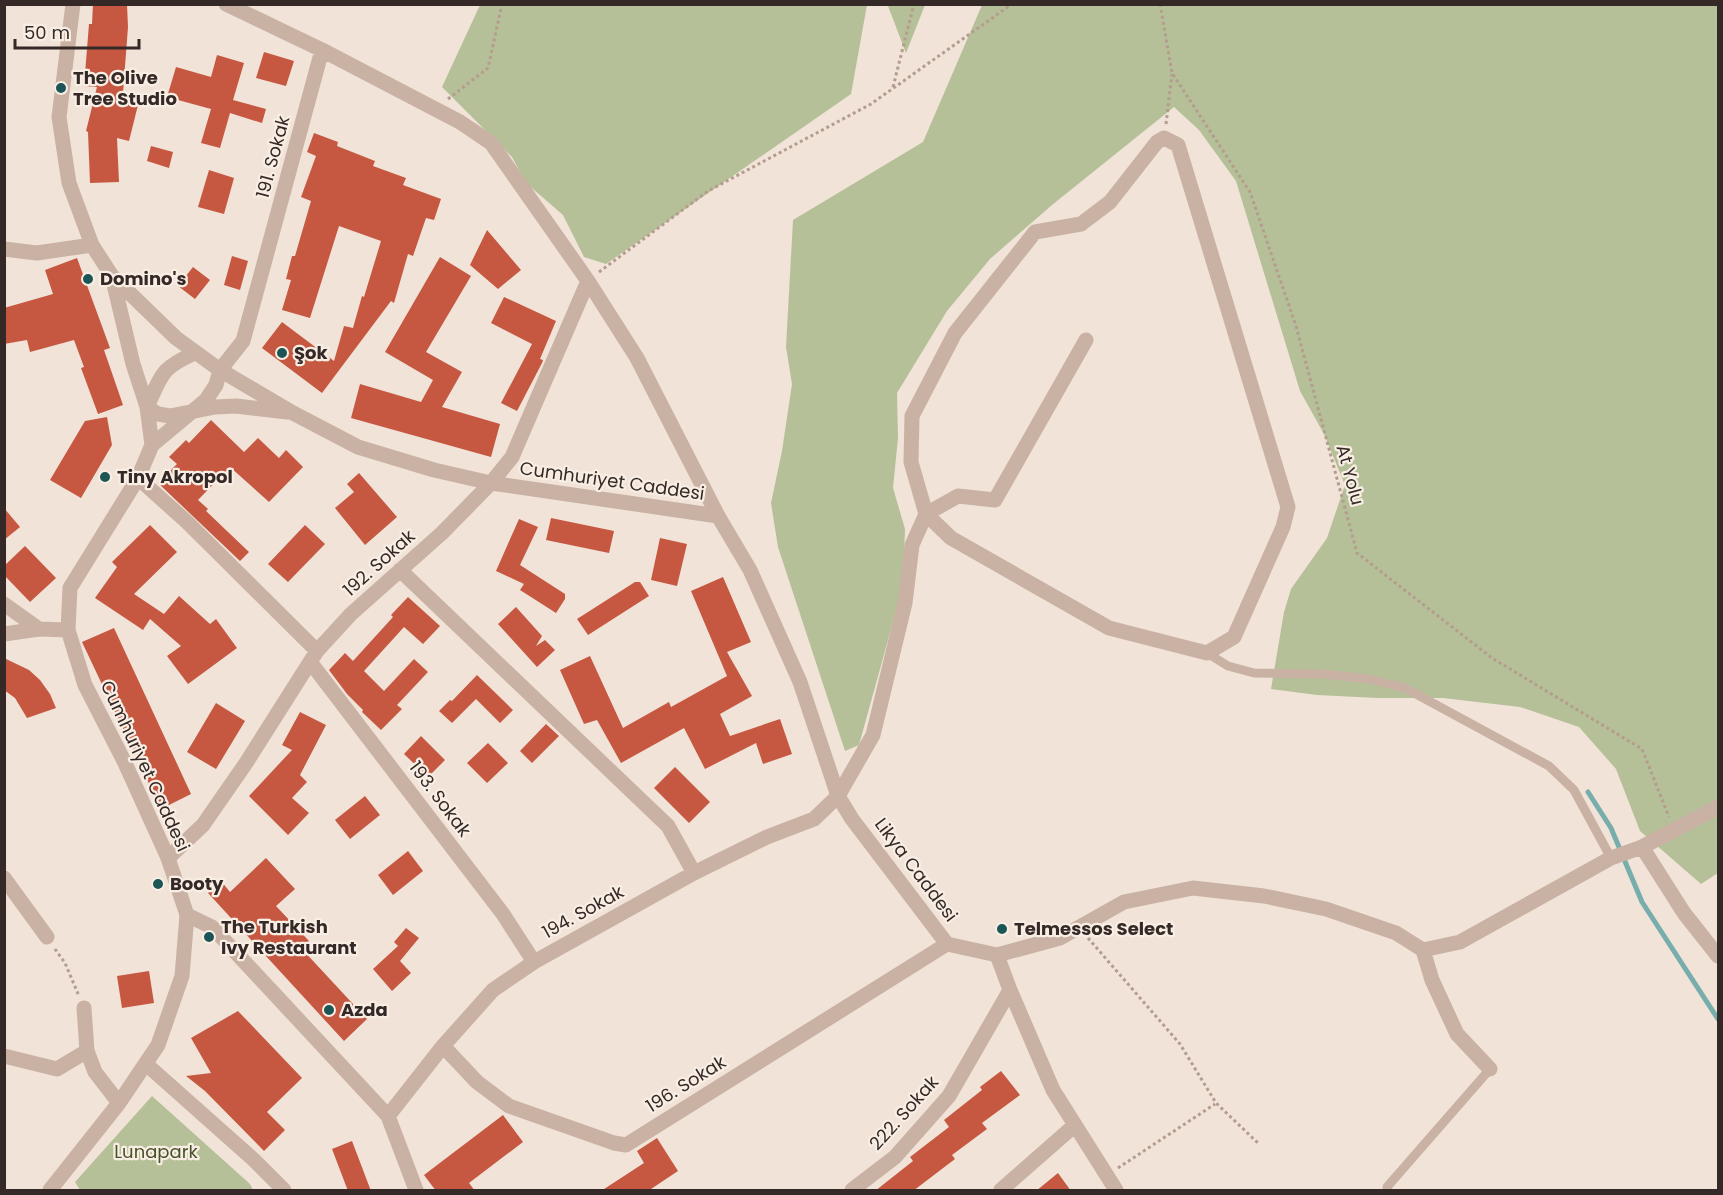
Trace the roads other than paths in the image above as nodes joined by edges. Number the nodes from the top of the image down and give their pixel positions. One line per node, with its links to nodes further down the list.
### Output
1 (73, 4): 4 (street, Cumhuriyet Caddesi)
2 (226, 4): 3 (street)
3 (322, 50): 7 (street); 10 (street, 191. Sokak)
4 (92, 245): 5 (street); 6 (street, Cumhuriyet Caddesi)
5 (4, 249)
6 (112, 276): 9 (street, Cumhuriyet Caddesi); 11 (street)
7 (588, 281): 16 (street, 192. Sokak); 18 (street)
8 (1086, 340): 17 (street)
9 (195, 353): 10 (street, Cumhuriyet Caddesi); 11 (street)
10 (220, 370): 12 (street, Cumhuriyet Caddesi); 13 (street, Cumhuriyet Caddesi)
11 (147, 407): 12 (street); 14 (street)
12 (192, 411): 13 (street); 14 (street, Cumhuriyet Caddesi)
13 (293, 413): 16 (street, Cumhuriyet Caddesi)
14 (152, 445): 15 (street, Cumhuriyet Caddesi)
15 (138, 478): 22 (street, Cumhuriyet Caddesi); 25 (street, 193. Sokak)
16 (491, 483): 18 (street, Cumhuriyet Caddesi); 19 (street, 192. Sokak)
17 (926, 514): 24 (street); 24 (street); 26 (street, 194. Sokak)
18 (718, 516): 26 (street, Cumhuriyet Caddesi)
19 (400, 570): 25 (street, 192. Sokak); 31 (street)
20 (4, 604): 21 (street)
21 (39, 629): 22 (street); 23 (street)
22 (68, 630): 30 (street, Cumhuriyet Caddesi)
23 (4, 633)
24 (1207, 653): 29 (lane)
25 (314, 657): 30 (street, 192. Sokak); 39 (street, 193. Sokak)
26 (838, 796): 31 (street, 194. Sokak); 35 (street, Likya Caddesi)
27 (1719, 807): 28 (street)
28 (1637, 848): 29 (street); 38 (street)
29 (1614, 856): 36 (street)
30 (168, 858): 33 (street, Cumhuriyet Caddesi)
31 (693, 873): 39 (street, 194. Sokak)
32 (4, 879): 34 (street)
33 (187, 915): 45 (street, Cumhuriyet Caddesi); 48 (street)
34 (47, 937)
35 (947, 944): 37 (street, Likya Caddesi); 42 (street, 196. Sokak)
36 (1423, 950): 37 (street, Likya Caddesi); 46 (street)
37 (997, 955): 40 (street)
38 (1719, 957)
39 (534, 962): 42 (street, 194. Sokak)
40 (1010, 990): 49 (street); 53 (street, 222. Sokak)
41 (84, 1008): 43 (street)
42 (443, 1046): 48 (street, 194. Sokak)
43 (87, 1051): 44 (street); 47 (street)
44 (4, 1056)
45 (146, 1064): 47 (street, Cumhuriyet Caddesi); 51 (street)
46 (1490, 1069): 56 (lane)
47 (120, 1103): 50 (street, Cumhuriyet Caddesi)
48 (388, 1116): 52 (street)
49 (1075, 1125): 54 (street); 55 (street)
50 (50, 1191)
51 (284, 1191)
52 (416, 1191)
53 (852, 1191)
54 (1001, 1191)
55 (1116, 1191)
56 (1387, 1191)

